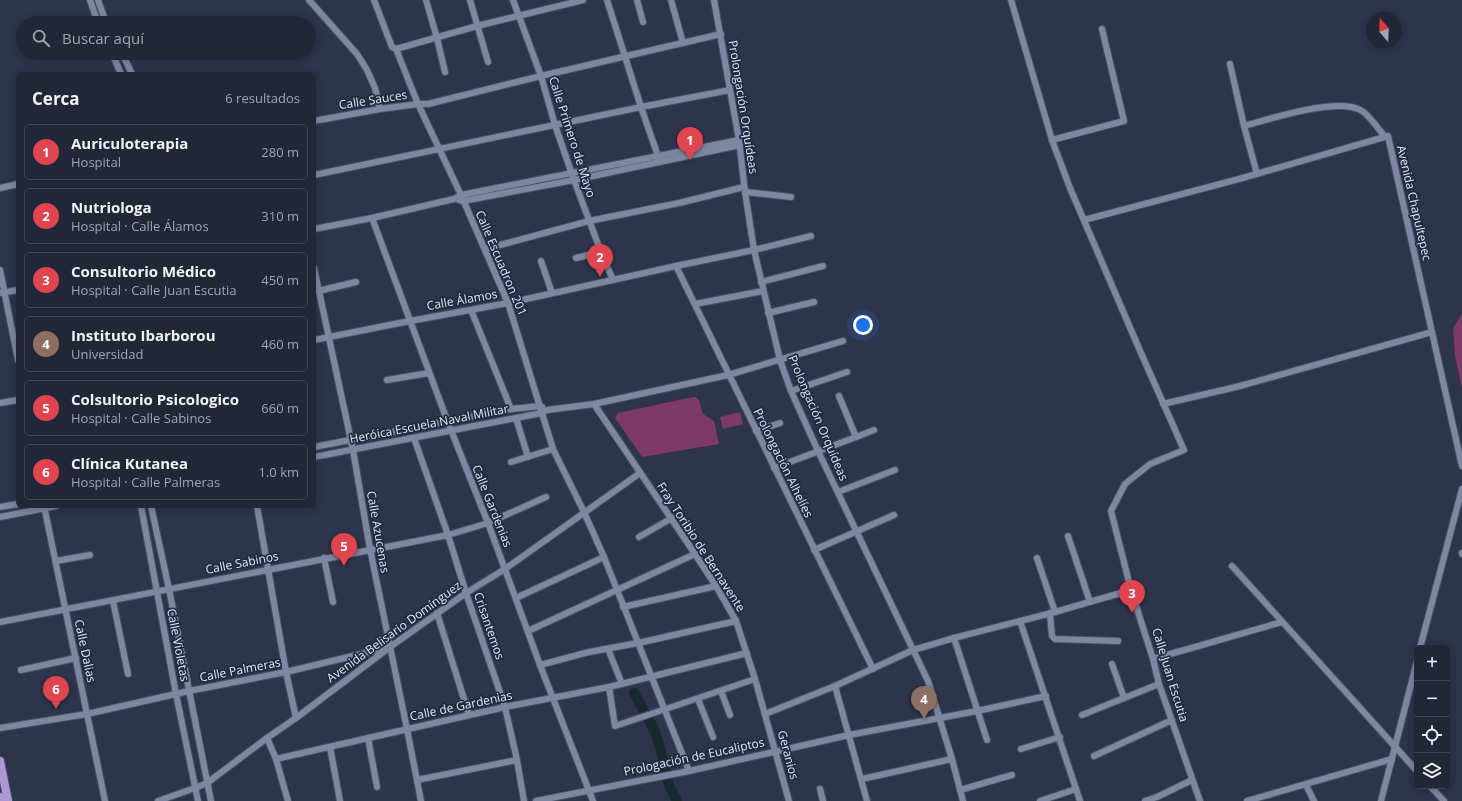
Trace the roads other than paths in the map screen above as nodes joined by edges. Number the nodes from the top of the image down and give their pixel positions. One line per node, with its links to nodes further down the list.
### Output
1 (90, 0): 14 (street)
2 (98, 0): 15 (street)
3 (309, 0): 36 (street)
4 (374, 0): 23 (street, Calle Escuadron 201)
5 (426, 0): 21 (street)
6 (470, 0): 18 (street)
7 (513, 0): 16 (street, Calle Primero de Mayo)
8 (583, 0): 16 (street)
9 (607, 0): 24 (street)
10 (637, 0): 17 (street)
11 (671, 0): 22 (street)
12 (714, 0): 20 (street, Prolongación Orquídeas)
13 (1011, 0): 41 (street)
14 (96, 16)
15 (104, 16)
16 (519, 16): 18 (street); 32 (street, Calle Primero de Mayo)
17 (643, 22)
18 (477, 26): 21 (street); 27 (street)
19 (1102, 29): 41 (street)
20 (721, 34): 22 (street, Calle Sauces); 33 (street, Prolongación Orquídeas)
21 (437, 38): 23 (street); 31 (street)
22 (683, 43): 24 (street, Calle Sauces)
23 (396, 49): 34 (street, Calle Escuadron 201)
24 (626, 57): 32 (street, Calle Sauces); 35 (street)
25 (115, 60): 29 (street)
26 (125, 60): 30 (street)
27 (488, 62)
28 (1230, 64): 39 (street)
29 (120, 72)
30 (131, 72)
31 (445, 72)
32 (541, 76): 34 (street, Calle Sauces); 38 (street, Calle Primero de Mayo)
33 (730, 90): 35 (street); 42 (street, Prolongación Orquídeas)
34 (418, 104): 36 (street, Calle Sauces); 43 (street, Calle Escuadron 201)
35 (641, 107): 38 (street); 44 (street)
36 (380, 109): 37 (street, Calle Sauces)
37 (316, 122)
38 (555, 125): 43 (street); 48 (street, Calle Primero de Mayo)
39 (1244, 126): 40 (street); 46 (street)
40 (1385, 137): 46 (street, Avenida Chapultepec); 82 (street, Avenida Chapultepec)
41 (1052, 140): 55 (street)
42 (739, 142): 44 (street); 45 (street); 51 (street, Prolongación Orquídeas)
43 (440, 150): 47 (street); 53 (street, Calle Escuadron 201)
44 (659, 156): 45 (street); 48 (street)
45 (660, 162): 48 (street)
46 (1257, 174): 55 (street, Avenida Chapultepec)
47 (316, 175)
48 (573, 177): 53 (street); 56 (street, Calle Primero de Mayo)
49 (16, 184): 50 (street)
50 (0, 188)
51 (744, 190): 52 (street); 56 (street); 60 (street, Prolongación Orquídeas)
52 (791, 197)
53 (462, 198): 54 (street); 59 (street, Calle Escuadron 201)
54 (372, 218): 57 (street); 81 (street, Calle Gardenias)
55 (1084, 220): 97 (street)
56 (589, 221): 59 (street); 61 (street, Calle Primero de Mayo)
57 (316, 229)
58 (811, 236): 60 (street, Calle Álamos)
59 (485, 249): 77 (street, Calle Escuadron 201)
60 (754, 250): 64 (street, Calle Álamos); 70 (street, Prolongación Orquídeas)
61 (600, 252): 62 (street); 68 (street, Calle Primero de Mayo)
62 (576, 258)
63 (541, 261): 75 (street)
64 (676, 266): 68 (street, Calle Álamos); 78 (street, Prolongación Alhelíes)
65 (823, 266): 70 (street)
66 (0, 270): 74 (street)
67 (316, 280): 73 (street, Calle Azucenas)
68 (613, 280): 75 (street, Calle Álamos)
69 (356, 282): 73 (street)
70 (761, 282): 72 (street, Prolongación Orquídeas)
71 (16, 290): 74 (street)
72 (763, 291): 78 (street); 80 (street, Prolongación Orquídeas)
73 (318, 292): 83 (street, Calle Azucenas)
74 (2, 293): 86 (street)
75 (552, 293): 77 (street, Calle Álamos)
76 (814, 302): 80 (street)
77 (508, 303): 79 (street, Calle Álamos); 98 (street, Calle Escuadron 201)
78 (695, 304): 90 (street, Prolongación Alhelíes)
79 (471, 310): 81 (street, Calle Álamos); 99 (street)
80 (768, 313): 87 (street, Prolongación Orquídeas)
81 (410, 321): 83 (street, Calle Álamos); 89 (street, Calle Gardenias)
82 (1432, 332): 97 (street); 117 (street, Avenida Chapultepec)
83 (328, 337): 84 (street, Calle Álamos); 109 (street, Calle Azucenas)
84 (316, 340)
85 (843, 341): 87 (street, Heróica Escuela Naval Militar)
86 (16, 349)
87 (780, 360): 90 (street, Heróica Escuela Naval Militar); 92 (street, Prolongación Orquídeas)
88 (847, 372): 92 (street)
89 (429, 373): 91 (street); 102 (street, Calle Gardenias)
90 (728, 376): 96 (street, Heróica Escuela Naval Militar); 106 (street, Prolongación Alhelíes)
91 (387, 380)
92 (791, 391): 113 (street, Prolongación Orquídeas)
93 (839, 396): 107 (street)
94 (16, 400): 95 (street)
95 (0, 403)
96 (594, 404): 100 (street, Heróica Escuela Naval Militar); 120 (street, Fray Toribio de Bernavente)
97 (1163, 404): 154 (street, Calle Juan Escutia)
98 (540, 406): 99 (street, Heróica Escuela Naval Militar); 100 (street)
99 (511, 409): 102 (street, Heróica Escuela Naval Militar)
100 (544, 412): 101 (street, Heróica Escuela Naval Militar); 111 (street)
101 (516, 418): 104 (street, Heróica Escuela Naval Militar); 115 (street)
102 (447, 420): 104 (street, Calle Gardenias); 109 (street, Heróica Escuela Naval Militar)
103 (780, 422): 106 (street)
104 (450, 430): 108 (street, Heróica Escuela Naval Militar); 135 (street, Calle Gardenias)
105 (874, 430): 107 (street)
106 (756, 431): 118 (street, Prolongación Alhelíes)
107 (856, 437): 113 (street)
108 (414, 438): 112 (street, Heróica Escuela Naval Militar); 137 (street, Crisantemos)
109 (350, 440): 110 (street, Heróica Escuela Naval Militar); 112 (street, Calle Azucenas)
110 (316, 447)
111 (554, 449): 115 (street); 131 (street)
112 (353, 450): 114 (street, Heróica Escuela Naval Militar); 140 (street, Calle Azucenas)
113 (818, 451): 118 (street); 122 (street, Prolongación Orquídeas)
114 (316, 457)
115 (528, 457): 116 (street)
116 (511, 462)
117 (1462, 466)
118 (774, 468): 141 (street, Prolongación Alhelíes)
119 (895, 470): 122 (street)
120 (640, 473): 131 (street, Avenida Belisario Domínguez); 134 (street, Fray Toribio de Bernavente)
121 (1462, 489): 173 (street)
122 (838, 492): 136 (street, Prolongación Orquídeas)
123 (546, 497): 135 (street, Calle Sabinos)
124 (16, 504): 125 (street)
125 (0, 507)
126 (40, 508): 133 (street)
127 (44, 508): 147 (street, Calle Dalias)
128 (141, 508): 155 (street, Calle Violetas)
129 (151, 508): 152 (street, Calle Violetas)
130 (257, 508): 149 (street)
131 (584, 512): 144 (street); 150 (street, Avenida Belisario Domínguez)
132 (894, 515): 136 (street)
133 (0, 517)
134 (672, 518): 139 (street); 143 (street, Fray Toribio de Bernavente)
135 (488, 523): 137 (street, Calle Sabinos); 150 (street, Calle Gardenias)
136 (856, 532): 141 (street); 176 (street, Prolongación Orquídeas)
137 (448, 535): 140 (street, Calle Sabinos); 156 (street, Crisantemos)
138 (1068, 536): 160 (street)
139 (639, 537)
140 (370, 549): 145 (street, Calle Sabinos); 174 (street, Calle Azucenas)
141 (814, 550): 182 (street, Prolongación Alhelíes)
142 (90, 554): 147 (street)
143 (695, 554): 151 (street, Fray Toribio de Bernavente); 153 (street)
144 (604, 557): 153 (street); 157 (street)
145 (324, 558): 149 (street, Calle Sabinos); 159 (street)
146 (1038, 558): 163 (street)
147 (56, 561): 162 (street, Calle Dalias)
148 (1232, 566): 168 (street)
149 (268, 569): 152 (street, Calle Sabinos); 184 (street)
150 (505, 569): 156 (street, Avenida Belisario Domínguez); 157 (street, Calle Gardenias)
151 (716, 586): 161 (street); 165 (street, Fray Toribio de Bernavente)
152 (169, 589): 155 (street, Calle Sabinos); 193 (street, Calle Violetas)
153 (617, 590): 161 (street); 169 (street)
154 (1132, 590): 160 (street); 179 (street, Calle Juan Escutia)
155 (157, 593): 158 (street, Calle Sabinos); 195 (street, Calle Violetas)
156 (466, 593): 164 (street, Avenida Belisario Domínguez); 200 (street, Crisantemos)
157 (516, 598): 169 (street, Calle Gardenias)
158 (113, 600): 162 (street, Calle Sabinos); 185 (street)
159 (333, 602)
160 (1090, 602): 163 (street)
161 (623, 607): 172 (street)
162 (65, 610): 167 (street, Calle Sabinos); 178 (street, Calle Dalias)
163 (1052, 612): 166 (street); 171 (street)
164 (437, 613): 174 (street, Avenida Belisario Domínguez); 205 (street)
165 (736, 621): 172 (street); 177 (street, Fray Toribio de Bernavente)
166 (1020, 621): 170 (street); 196 (street)
167 (0, 622)
168 (1282, 622): 179 (street); 220 (street)
169 (528, 631): 181 (street, Calle Gardenias)
170 (954, 638): 176 (street); 202 (street)
171 (1118, 642)
172 (638, 643): 175 (street); 187 (street)
173 (1421, 645)
174 (390, 647): 184 (street, Calle Palmeras); 208 (street, Avenida Belisario Domínguez); 212 (street, Calle Azucenas)
175 (608, 649): 181 (street); 189 (street)
176 (913, 650): 182 (street); 209 (street, Prolongación Orquídeas)
177 (747, 653): 187 (street, Calle de Gardenias); 188 (street, Fray Toribio de Bernavente)
178 (76, 658): 183 (street); 203 (street, Calle Dalias)
179 (1153, 659): 190 (street, Calle Juan Escutia)
180 (1112, 664): 198 (street)
181 (540, 665): 197 (street, Calle Gardenias)
182 (873, 669): 191 (street)
183 (21, 670)
184 (286, 672): 193 (street, Calle Palmeras); 208 (street)
185 (128, 674)
186 (1414, 674): 220 (street)
187 (652, 677): 189 (street, Calle de Gardenias); 201 (street)
188 (755, 679): 194 (street); 204 (street, Fray Toribio de Bernavente)
189 (622, 684): 192 (street, Calle de Gardenias)
190 (1159, 684): 198 (street); 210 (street, Calle Juan Escutia)
191 (835, 686): 204 (street); 213 (street)
192 (609, 687): 197 (street, Calle de Gardenias); 201 (street)
193 (189, 691): 195 (street, Calle Palmeras); 237 (street, Calle Violetas)
194 (721, 691): 199 (street); 206 (street)
195 (176, 694): 203 (street, Calle Palmeras); 240 (street, Calle Violetas)
196 (1046, 696): 202 (street, Prologación de Eucaliptos); 215 (street)
197 (553, 698): 200 (street, Calle de Gardenias); 244 (street, Calle Gardenias)
198 (1124, 698): 207 (street)
199 (698, 699): 201 (street); 214 (street)
200 (505, 707): 205 (street, Calle de Gardenias); 227 (street, Crisantemos)
201 (664, 710): 231 (street)
202 (977, 711): 209 (street, Prologación de Eucaliptos); 218 (street)
203 (87, 714): 211 (street, Calle Palmeras); 250 (street, Calle Dalias)
204 (765, 714): 222 (street, Geranios)
205 (469, 715): 212 (street, Calle de Gardenias)
206 (730, 715)
207 (1082, 715)
208 (296, 718): 216 (street, Avenida Belisario Domínguez)
209 (940, 718): 213 (street, Prologación de Eucaliptos); 225 (street, Prolongación Orquídeas)
210 (1172, 720): 223 (street); 236 (street, Calle Juan Escutia)
211 (0, 728)
212 (408, 729): 217 (street, Calle de Gardenias); 235 (street, Calle Azucenas)
213 (849, 735): 222 (street, Prologación de Eucaliptos); 234 (street)
214 (713, 736)
215 (1060, 737): 221 (street); 242 (street)
216 (267, 738): 224 (street); 237 (street, Avenida Belisario Domínguez)
217 (368, 738): 219 (street, Calle de Gardenias); 239 (street)
218 (987, 740)
219 (330, 747): 224 (street, Calle de Gardenias); 255 (street)
220 (1396, 748): 226 (street); 230 (street)
221 (1021, 749)
222 (776, 752): 231 (street, Prologación de Eucaliptos); 260 (street, Geranios)
223 (1094, 756)
224 (276, 759): 254 (street)
225 (952, 759): 234 (street); 245 (street, Prolongación Orquídeas)
226 (1392, 759): 229 (street); 232 (street)
227 (517, 760): 235 (street); 257 (street, Crisantemos)
228 (0, 761): 249 (main road)
229 (1379, 763): 232 (street); 238 (street)
230 (1414, 768)
231 (689, 771): 244 (street, Prologación de Eucaliptos)
232 (1388, 772): 269 (street)
233 (1012, 775): 245 (street)
234 (862, 779): 262 (street)
235 (417, 780): 256 (street, Calle Azucenas)
236 (1192, 780): 266 (street); 267 (street, Calle Juan Escutia)
237 (207, 782): 240 (street, Avenida Belisario Domínguez); 253 (street, Calle Violetas)
238 (1306, 785): 247 (street); 268 (street)
239 (377, 787)
240 (195, 788): 251 (street, Avenida Belisario Domínguez); 252 (street, Calle Violetas)
241 (820, 789): 261 (street)
242 (1076, 789): 264 (street); 265 (street)
243 (1433, 789): 270 (street)
244 (589, 790): 258 (street, Prologación de Eucaliptos); 259 (street, Calle Gardenias)
245 (960, 790): 263 (street, Prolongación Orquídeas)
246 (0, 796): 248 (main road)
247 (1251, 800)
248 (1, 801)
249 (8, 801)
250 (105, 801)
251 (158, 801)
252 (198, 801)
253 (211, 801)
254 (288, 801)
255 (340, 801)
256 (421, 801)
257 (524, 801)
258 (536, 801)
259 (593, 801)
260 (789, 801)
261 (823, 801)
262 (867, 801)
263 (960, 801)
264 (1040, 801)
265 (1080, 801)
266 (1145, 801)
267 (1200, 801)
268 (1314, 801)
269 (1381, 801)
270 (1444, 801)

